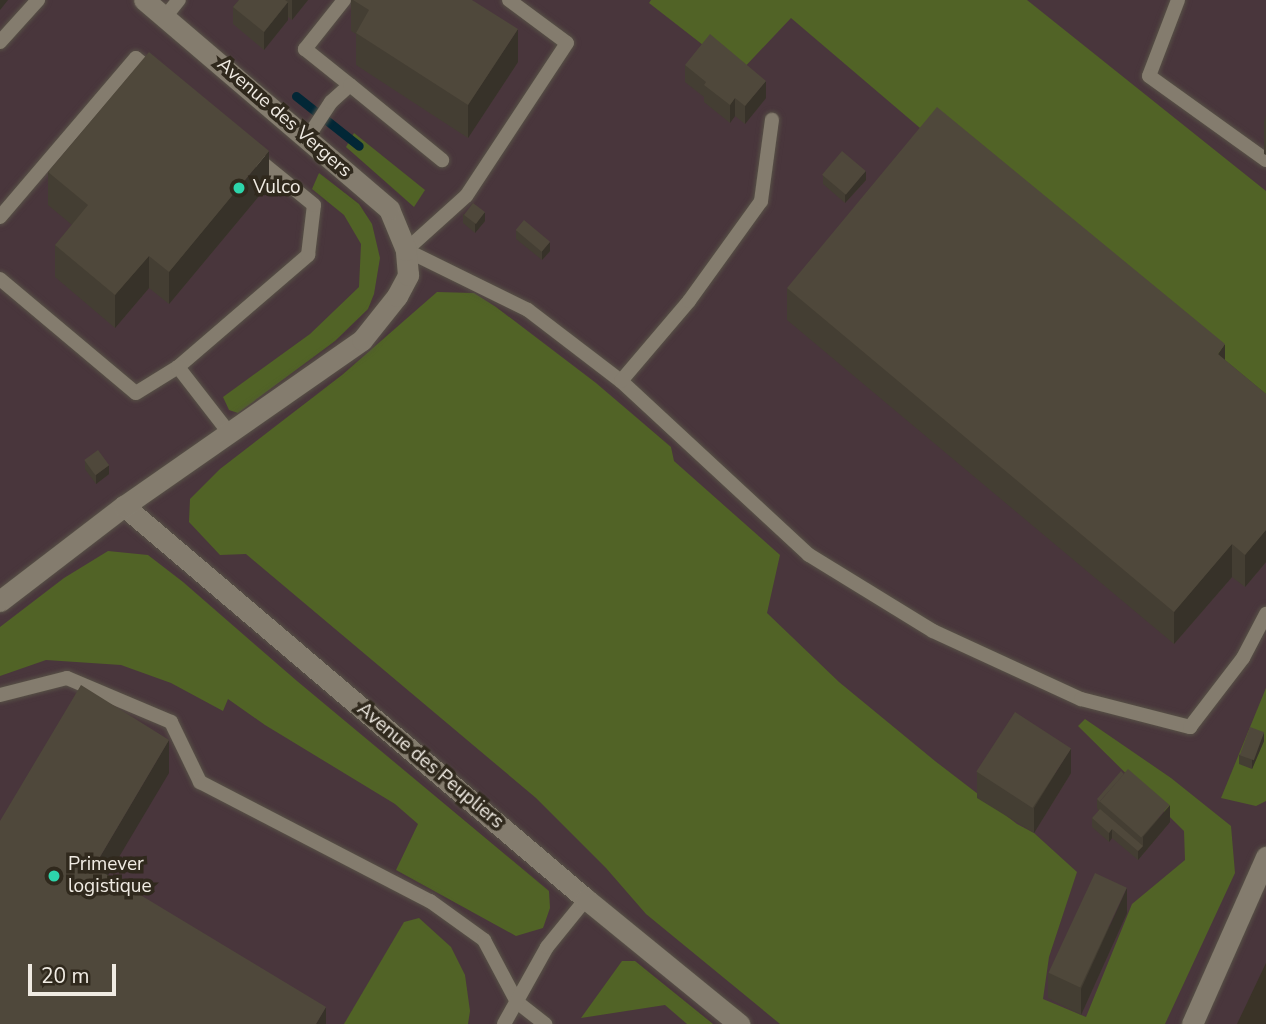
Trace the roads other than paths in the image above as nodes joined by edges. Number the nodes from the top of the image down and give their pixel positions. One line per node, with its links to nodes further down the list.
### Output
1 (38, 0): 8 (lane)
2 (144, 0): 7 (street, Avenue des Vergers)
3 (179, 0): 7 (lane)
4 (344, 0): 10 (lane)
5 (509, 0): 17 (lane)
6 (1178, 0): 15 (lane)
7 (165, 18): 12 (street, Avenue des Vergers)
8 (0, 42)
9 (167, 84): 16 (lane)
10 (350, 85): 12 (lane); 14 (lane)
11 (772, 120): 20 (lane)
12 (308, 137): 17 (street, Avenue des Vergers)
13 (241, 144): 19 (lane)
14 (442, 160)
15 (1266, 160)
16 (0, 216)
17 (406, 250): 20 (lane); 21 (street)
18 (0, 279): 19 (lane)
19 (178, 367): 21 (lane)
20 (621, 381): 24 (lane)
21 (230, 434): 22 (street)
22 (124, 506): 23 (street); 27 (street, Avenue des Peupliers)
23 (0, 601)
24 (1266, 614)
25 (0, 695): 28 (lane)
26 (1266, 857): 32 (street)
27 (586, 899): 28 (lane); 31 (street, Avenue des Peupliers)
28 (517, 1002): 29 (lane); 30 (lane)
29 (504, 1024)
30 (545, 1024)
31 (739, 1024)
32 (1192, 1024)

